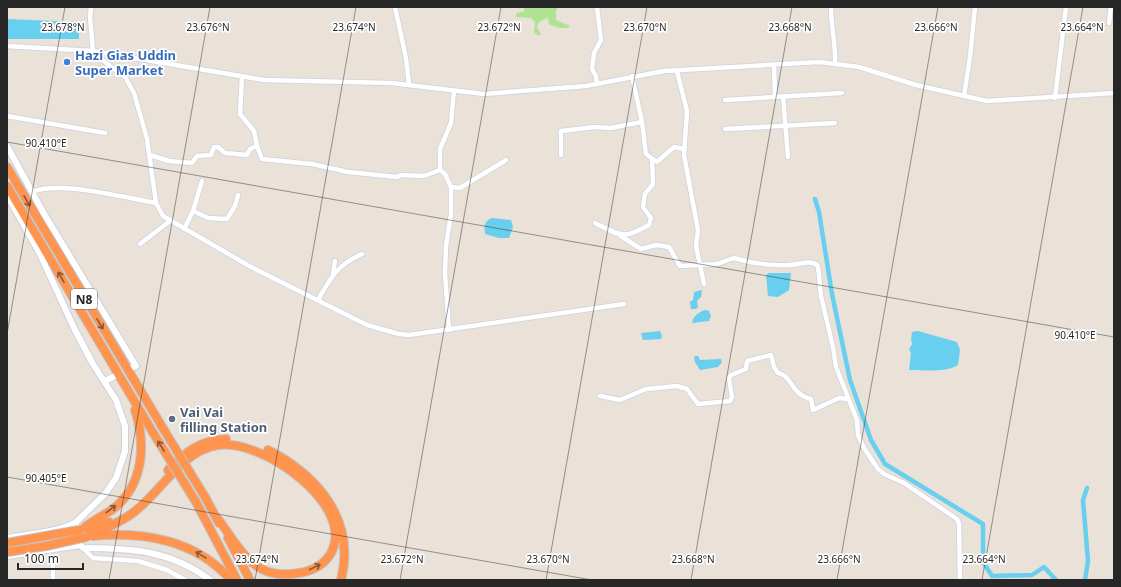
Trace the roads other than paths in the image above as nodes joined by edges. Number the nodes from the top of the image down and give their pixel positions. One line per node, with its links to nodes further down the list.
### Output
1 (91, 7): 10 (street)
2 (395, 7): 16 (street)
3 (597, 7): 17 (street)
4 (831, 7): 11 (street)
5 (974, 7): 22 (street)
6 (1066, 7): 24 (street)
7 (1111, 7): 8 (street)
8 (1109, 23)
9 (7, 46): 10 (street)
10 (92, 51): 15 (street); 36 (street)
11 (835, 64): 12 (street); 22 (street)
12 (774, 65): 13 (street); 23 (street)
13 (677, 71): 14 (street); 34 (street)
14 (632, 76): 17 (street); 27 (street)
15 (242, 77): 16 (street); 33 (street)
16 (409, 84): 18 (street)
17 (597, 84): 18 (street)
18 (454, 91): 41 (street)
19 (1114, 93): 24 (street)
20 (842, 94): 21 (street)
21 (783, 96): 23 (street); 29 (street)
22 (964, 96): 24 (street)
23 (775, 97): 25 (street)
24 (1056, 98)
25 (725, 100)
26 (7, 116): 31 (street)
27 (642, 122): 35 (street); 39 (street)
28 (835, 122): 29 (street)
29 (785, 126): 30 (street); 37 (street)
30 (725, 129)
31 (105, 133)
32 (7, 146): 45 (main road)
33 (257, 146): 36 (street); 41 (street)
34 (684, 149): 39 (street); 57 (street)
35 (561, 155)
36 (150, 156): 48 (street)
37 (788, 157)
38 (506, 160): 44 (street)
39 (652, 160): 53 (street)
40 (7, 167): 69 (highway, N8, one-way to 69, bridge)
41 (440, 170): 44 (street)
42 (202, 181): 49 (street)
43 (7, 186): 67 (highway, N8, one-way to 43)
44 (451, 187): 62 (street)
45 (32, 192): 48 (street); 63 (main road)
46 (7, 194): 65 (main road)
47 (238, 195): 49 (street)
48 (156, 203): 50 (street)
49 (193, 211): 52 (street)
50 (170, 221): 52 (street); 54 (street)
51 (595, 223): 53 (street)
52 (184, 229): 60 (street)
53 (621, 236): 57 (street)
54 (140, 244)
55 (362, 254): 58 (street)
56 (335, 261): 58 (street)
57 (699, 265): 59 (street); 68 (street)
58 (333, 276): 60 (street)
59 (704, 284)
60 (318, 300): 62 (street)
61 (624, 304): 62 (street)
62 (449, 330)
63 (131, 368)
64 (113, 377): 65 (main road)
65 (105, 382): 70 (main road)
66 (600, 396): 68 (street)
67 (131, 397): 71 (highway, one-way to 67); 83 (highway, N8, one-way to 67, bridge)
68 (848, 399): 86 (street)
69 (218, 520): 72 (highway, one-way to 72); 84 (highway, N8)
70 (75, 522): 73 (main road); 75 (main road)
71 (79, 530): 74 (highway, bridge); 85 (highway)
72 (86, 537): 76 (highway, bridge); 82 (highway, one-way to 72)
73 (7, 538)
74 (7, 543)
75 (81, 546): 77 (main road); 80 (street); 81 (main road)
76 (7, 552)
77 (7, 556)
78 (53, 566): 79 (street)
79 (53, 580)
80 (185, 580)
81 (210, 580)
82 (231, 580)
83 (237, 580)
84 (250, 580)
85 (341, 580)
86 (960, 580)

